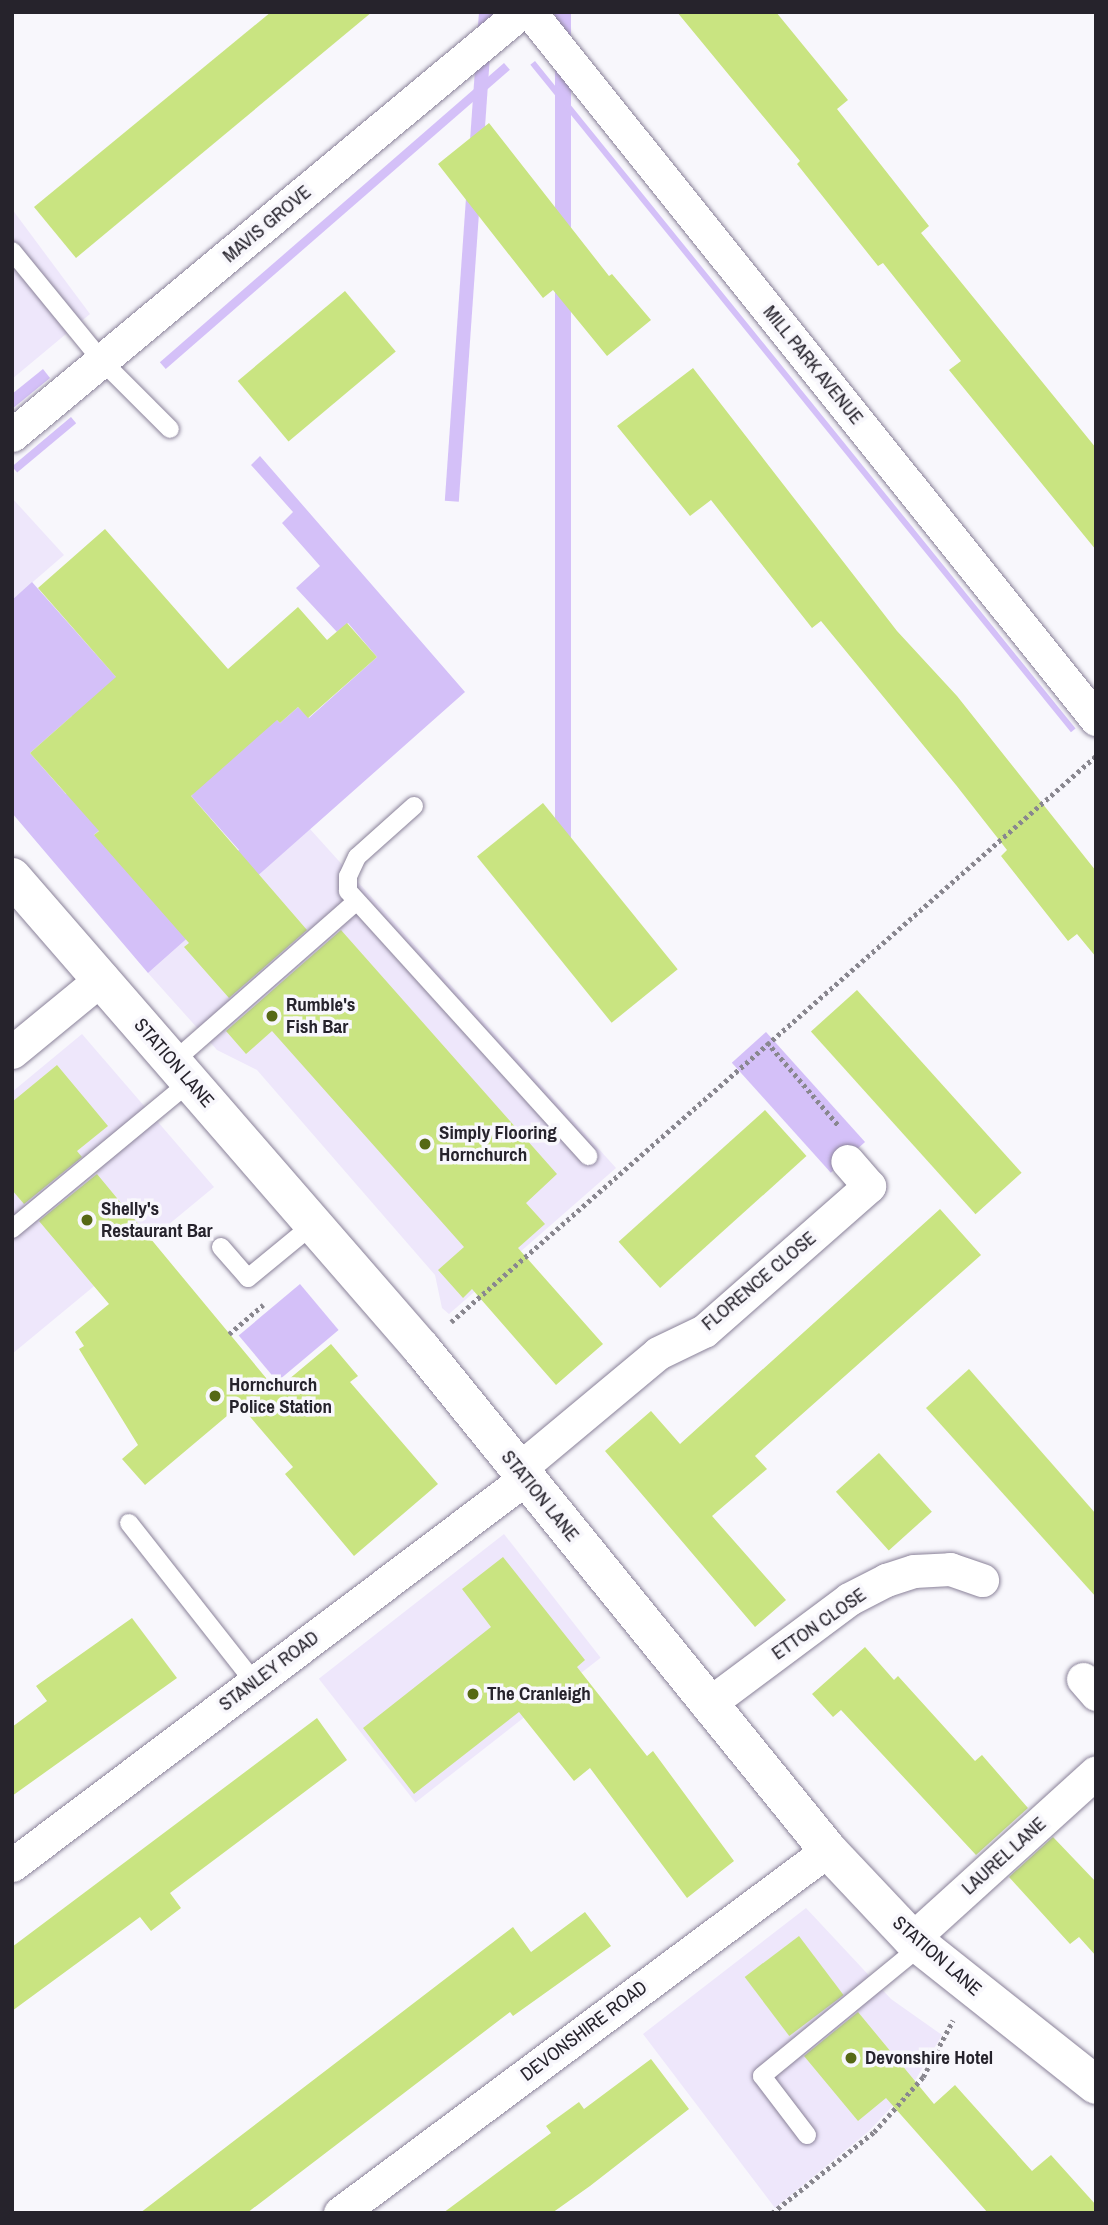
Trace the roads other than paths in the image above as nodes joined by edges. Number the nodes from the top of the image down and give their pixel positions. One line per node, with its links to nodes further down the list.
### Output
1 (521, 12): 4 (street, MAVIS GROVE)
2 (530, 12): 7 (street, MILL PARK AVENUE)
3 (12, 251): 4 (lane)
4 (102, 360): 5 (lane); 6 (street, MAVIS GROVE)
5 (170, 429)
6 (12, 435)
7 (1096, 719)
8 (414, 806): 10 (lane)
9 (12, 877): 11 (street, STATION LANE)
10 (357, 901): 13 (lane); 14 (lane)
11 (102, 978): 12 (street); 13 (street, STATION LANE)
12 (12, 1052)
13 (182, 1072): 16 (street, STATION LANE); 17 (lane)
14 (588, 1156)
15 (847, 1161): 19 (street, FLORENCE CLOSE)
16 (315, 1223): 18 (lane); 19 (street, STATION LANE)
17 (12, 1230)
18 (221, 1247)
19 (522, 1473): 22 (street, STANLEY ROAD); 23 (street, STATION LANE)
20 (129, 1523): 22 (lane)
21 (982, 1580): 23 (street, ETTON CLOSE)
22 (254, 1682): 26 (street, STANLEY ROAD)
23 (707, 1705): 25 (street, STATION LANE)
24 (1096, 1773): 27 (street, LAUREL LANE)
25 (828, 1850): 27 (street, STATION LANE); 30 (street, DEVONSHIRE ROAD)
26 (12, 1865)
27 (917, 1942): 28 (street, STATION LANE); 29 (lane)
28 (1096, 2085)
29 (807, 2135)
30 (340, 2213)

